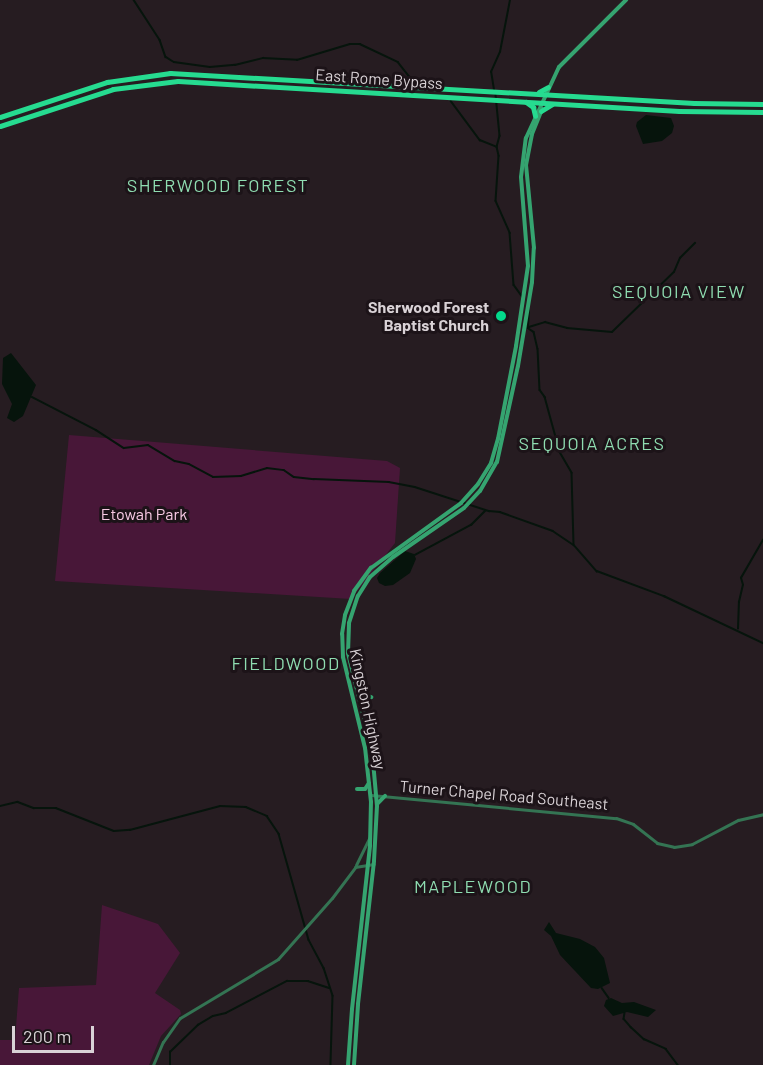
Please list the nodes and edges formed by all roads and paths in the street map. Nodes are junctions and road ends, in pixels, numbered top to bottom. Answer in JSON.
{"nodes":[{"id":1,"x":626,"y":0,"type":"edge"},
{"id":2,"x":549,"y":85,"type":"junction"},
{"id":3,"x":534,"y":93,"type":"junction"},
{"id":4,"x":545,"y":94,"type":"junction"},
{"id":5,"x":558,"y":95,"type":"junction"},
{"id":6,"x":524,"y":101,"type":"junction"},
{"id":7,"x":542,"y":102,"type":"junction"},
{"id":8,"x":555,"y":103,"type":"junction"},
{"id":9,"x":763,"y":104,"type":"edge"},
{"id":10,"x":541,"y":111,"type":"junction"},
{"id":11,"x":763,"y":112,"type":"edge"},
{"id":12,"x":535,"y":116,"type":"junction"},
{"id":13,"x":0,"y":117,"type":"edge"},
{"id":14,"x":0,"y":126,"type":"edge"},
{"id":15,"x":463,"y":505,"type":"junction"},
{"id":16,"x":357,"y":693,"type":"junction"},
{"id":17,"x":371,"y":697,"type":"dead end"},
{"id":18,"x":367,"y":701,"type":"dead end"},
{"id":19,"x":363,"y":713,"type":"junction"},
{"id":20,"x":370,"y":779,"type":"junction"},
{"id":21,"x":357,"y":789,"type":"dead end"},
{"id":22,"x":374,"y":795,"type":"junction"},
{"id":23,"x":385,"y":796,"type":"junction"},
{"id":24,"x":377,"y":806,"type":"junction"},
{"id":25,"x":763,"y":814,"type":"edge"},
{"id":26,"x":371,"y":834,"type":"junction"},
{"id":27,"x":374,"y":864,"type":"junction"},
{"id":28,"x":368,"y":865,"type":"junction"},
{"id":29,"x":355,"y":867,"type":"junction"},
{"id":30,"x":153,"y":1065,"type":"edge"},
{"id":31,"x":348,"y":1065,"type":"edge"},
{"id":32,"x":354,"y":1065,"type":"edge"}],
"edges":[{"from":1,"to":2,"type":"main road"},
{"from":2,"to":3,"type":"highway"},
{"from":2,"to":4,"type":"main road"},
{"from":2,"to":5,"type":"highway"},
{"from":3,"to":4,"type":"highway","name":"East Rome Bypass"},
{"from":3,"to":13,"type":"highway","name":"East Rome Bypass"},
{"from":4,"to":5,"type":"highway","name":"East Rome Bypass"},
{"from":4,"to":7,"type":"main road"},
{"from":5,"to":9,"type":"highway","name":"East Rome Bypass"},
{"from":6,"to":7,"type":"highway","name":"East Rome Bypass"},
{"from":6,"to":12,"type":"highway"},
{"from":6,"to":14,"type":"highway","name":"East Rome Bypass"},
{"from":7,"to":8,"type":"highway","name":"East Rome Bypass"},
{"from":7,"to":10,"type":"main road"},
{"from":7,"to":12,"type":"main road"},
{"from":8,"to":10,"type":"highway"},
{"from":8,"to":11,"type":"highway","name":"East Rome Bypass"},
{"from":10,"to":15,"type":"main road"},
{"from":12,"to":15,"type":"main road"},
{"from":15,"to":16,"type":"main road","name":"Kingston Highway"},
{"from":15,"to":20,"type":"main road","name":"Kingston Highway"},
{"from":16,"to":17,"type":"main road"},
{"from":16,"to":19,"type":"main road","name":"Kingston Highway"},
{"from":18,"to":19,"type":"main road"},
{"from":19,"to":22,"type":"main road","name":"Kingston Highway"},
{"from":20,"to":21,"type":"main road"},
{"from":20,"to":22,"type":"main road","name":"Kingston Highway"},
{"from":22,"to":23,"type":"street","name":"Turner Chapel Road Southeast"},
{"from":22,"to":24,"type":"main road"},
{"from":22,"to":26,"type":"main road","name":"Kingston Highway"},
{"from":23,"to":24,"type":"main road"},
{"from":23,"to":25,"type":"street","name":"Turner Chapel Road Southeast"},
{"from":24,"to":27,"type":"main road"},
{"from":26,"to":28,"type":"main road","name":"Kingston Highway"},
{"from":26,"to":29,"type":"street"},
{"from":27,"to":28,"type":"street"},
{"from":27,"to":32,"type":"main road"},
{"from":28,"to":29,"type":"street"},
{"from":28,"to":31,"type":"main road","name":"Kingston Highway"},
{"from":29,"to":30,"type":"street"}]}
